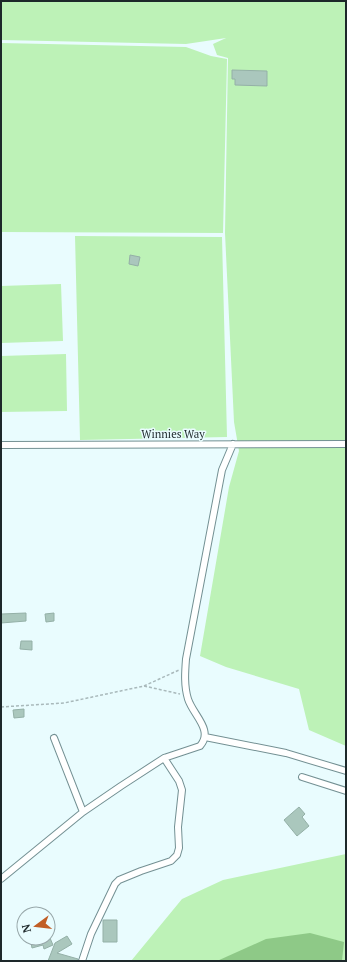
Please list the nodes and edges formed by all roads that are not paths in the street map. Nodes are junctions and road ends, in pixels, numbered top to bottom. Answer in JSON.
{"nodes":[{"id":1,"x":233,"y":444,"type":"junction"},
{"id":2,"x":346,"y":444,"type":"edge"},
{"id":3,"x":1,"y":445,"type":"edge"},
{"id":4,"x":205,"y":737,"type":"junction"},
{"id":5,"x":54,"y":738,"type":"dead end"},
{"id":6,"x":164,"y":758,"type":"junction"},
{"id":7,"x":346,"y":771,"type":"edge"},
{"id":8,"x":302,"y":777,"type":"dead end"},
{"id":9,"x":346,"y":791,"type":"edge"},
{"id":10,"x":83,"y":812,"type":"junction"},
{"id":11,"x":1,"y":879,"type":"edge"},
{"id":12,"x":82,"y":961,"type":"edge"}],
"edges":[{"from":1,"to":2,"type":"street","name":"Winnies Way"},
{"from":1,"to":3,"type":"street","name":"Winnies Way"},
{"from":1,"to":4,"type":"street"},
{"from":4,"to":6,"type":"street"},
{"from":4,"to":7,"type":"street"},
{"from":5,"to":10,"type":"street"},
{"from":6,"to":10,"type":"street"},
{"from":6,"to":12,"type":"street"},
{"from":8,"to":9,"type":"street"},
{"from":10,"to":11,"type":"street"}]}
